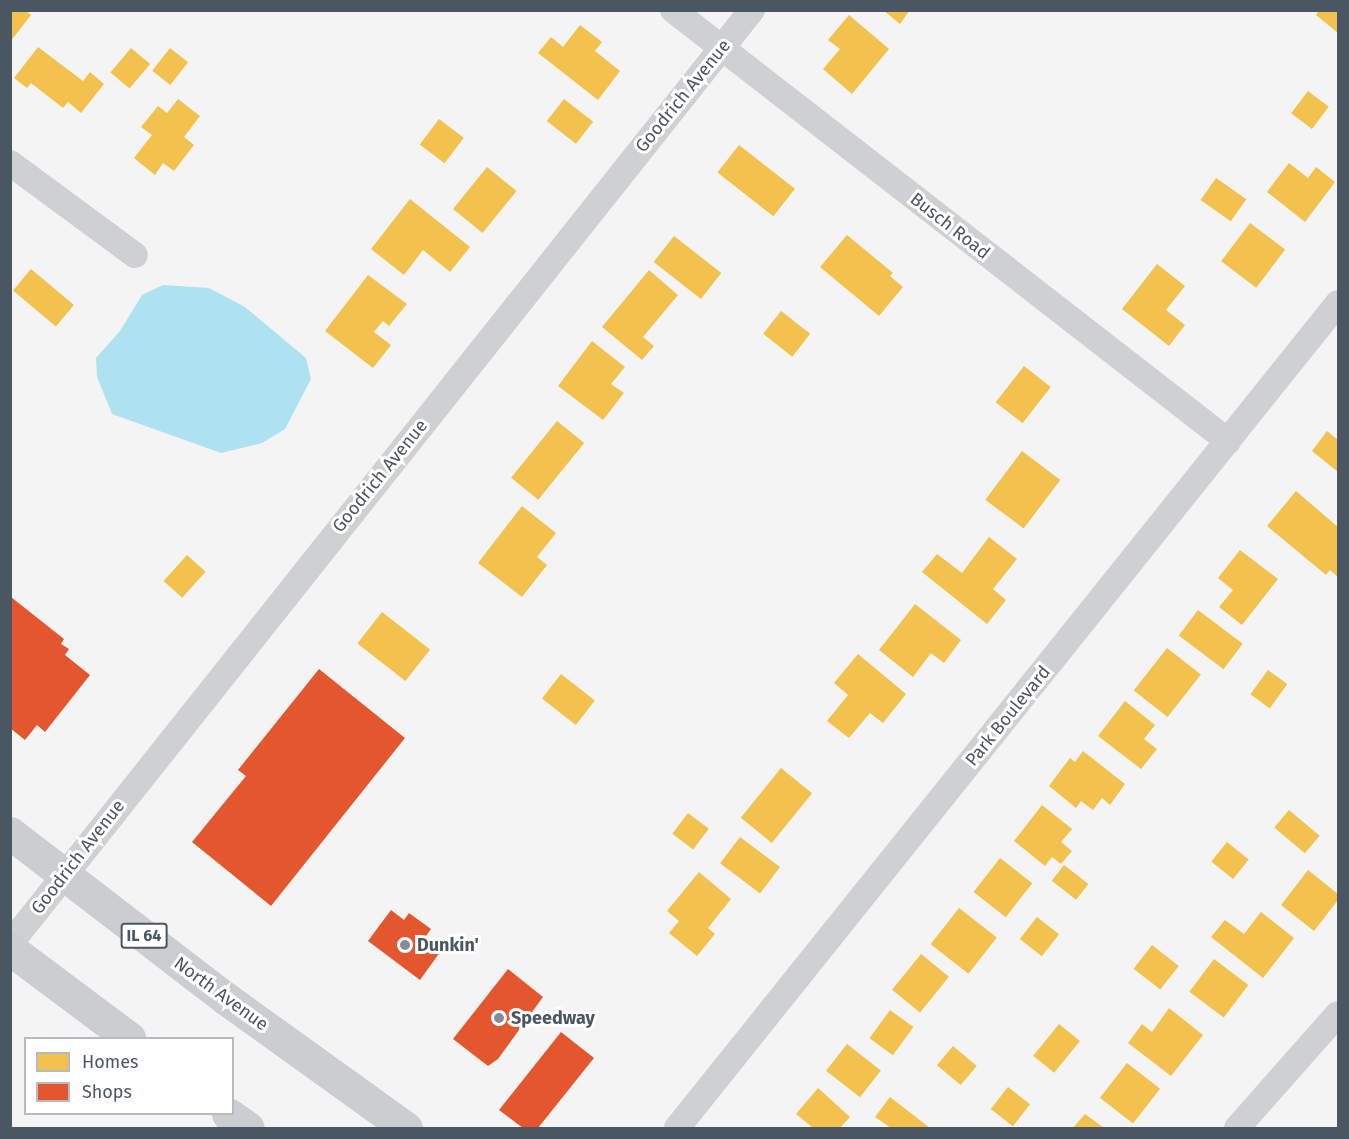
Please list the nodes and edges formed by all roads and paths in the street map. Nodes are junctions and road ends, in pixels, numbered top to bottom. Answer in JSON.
{"nodes":[{"id":1,"x":673,"y":10,"type":"edge"},
{"id":2,"x":752,"y":10,"type":"edge"},
{"id":3,"x":722,"y":48,"type":"junction"},
{"id":4,"x":10,"y":163,"type":"edge"},
{"id":5,"x":135,"y":255,"type":"dead end"},
{"id":6,"x":1338,"y":303,"type":"edge"},
{"id":7,"x":1228,"y":441,"type":"junction"},
{"id":8,"x":10,"y":833,"type":"edge"},
{"id":9,"x":64,"y":874,"type":"junction"},
{"id":10,"x":10,"y":944,"type":"edge"},
{"id":11,"x":10,"y":949,"type":"edge"},
{"id":12,"x":1338,"y":1014,"type":"edge"},
{"id":13,"x":128,"y":1037,"type":"edge"},
{"id":14,"x":231,"y":1115,"type":"edge"},
{"id":15,"x":248,"y":1128,"type":"edge"},
{"id":16,"x":406,"y":1128,"type":"edge"},
{"id":17,"x":677,"y":1128,"type":"edge"},
{"id":18,"x":1237,"y":1128,"type":"edge"}],
"edges":[{"from":1,"to":3,"type":"street","name":"Busch Road"},
{"from":2,"to":3,"type":"street","name":"Goodrich Avenue"},
{"from":3,"to":7,"type":"street","name":"Busch Road"},
{"from":3,"to":9,"type":"street","name":"Goodrich Avenue"},
{"from":4,"to":5,"type":"street"},
{"from":6,"to":7,"type":"street","name":"Park Boulevard"},
{"from":7,"to":17,"type":"street","name":"Park Boulevard"},
{"from":8,"to":9,"type":"main road","name":"North Avenue","number":"IL 64"},
{"from":9,"to":10,"type":"street","name":"Goodrich Avenue"},
{"from":9,"to":16,"type":"main road","name":"North Avenue","number":"IL 64"},
{"from":11,"to":13,"type":"main road"},
{"from":12,"to":18,"type":"street"},
{"from":14,"to":15,"type":"main road"}]}
